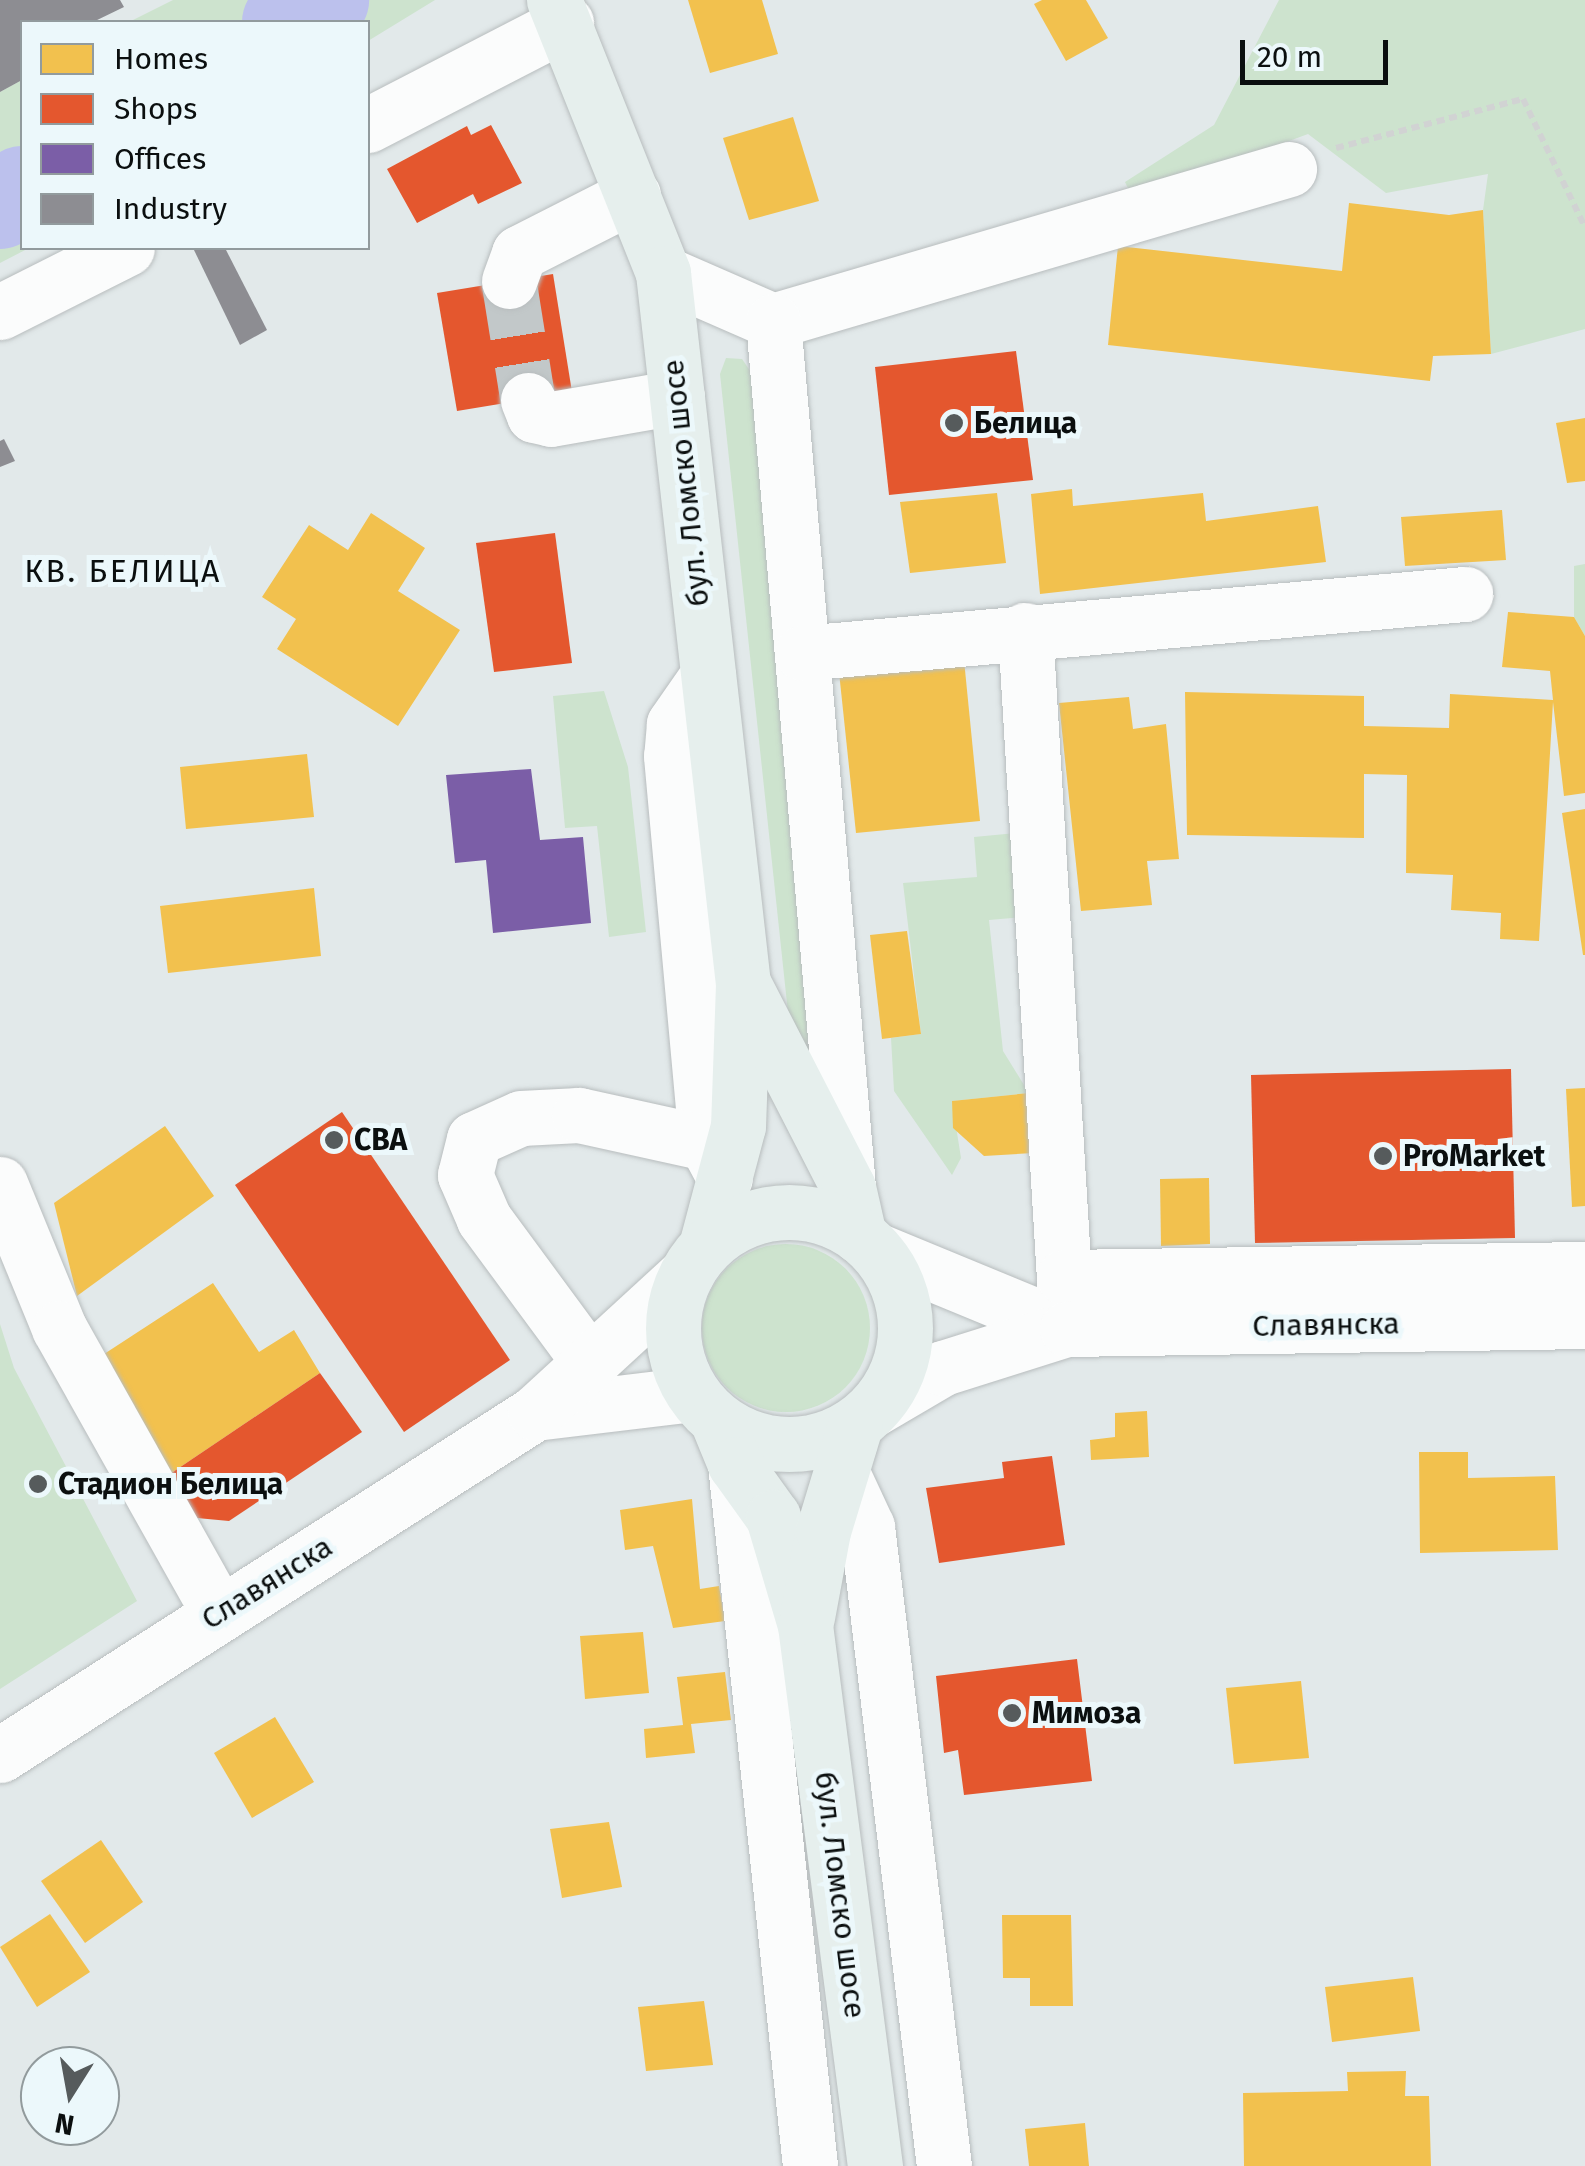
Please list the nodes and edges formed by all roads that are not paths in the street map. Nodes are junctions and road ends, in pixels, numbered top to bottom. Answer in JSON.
{"nodes":[{"id":1,"x":560,"y":12,"type":"edge"},
{"id":2,"x":370,"y":123,"type":"edge"},
{"id":3,"x":1290,"y":169,"type":"road end"},
{"id":4,"x":632,"y":195,"type":"junction"},
{"id":5,"x":123,"y":250,"type":"edge"},
{"id":6,"x":662,"y":273,"type":"junction"},
{"id":7,"x":508,"y":281,"type":"dead end"},
{"id":8,"x":0,"y":312,"type":"edge"},
{"id":9,"x":773,"y":321,"type":"junction"},
{"id":10,"x":677,"y":397,"type":"junction"},
{"id":11,"x":528,"y":400,"type":"dead end"},
{"id":12,"x":1464,"y":594,"type":"dead end"},
{"id":13,"x":1025,"y":630,"type":"junction"},
{"id":14,"x":802,"y":653,"type":"junction"},
{"id":15,"x":708,"y":675,"type":"junction"},
{"id":16,"x":743,"y":984,"type":"junction"},
{"id":17,"x":716,"y":1161,"type":"junction"},
{"id":18,"x":0,"y":1184,"type":"edge"},
{"id":19,"x":862,"y":1225,"type":"junction"},
{"id":20,"x":696,"y":1260,"type":"junction"},
{"id":21,"x":1585,"y":1269,"type":"edge"},
{"id":22,"x":1066,"y":1304,"type":"junction"},
{"id":23,"x":1585,"y":1321,"type":"edge"},
{"id":24,"x":590,"y":1363,"type":"junction"},
{"id":25,"x":536,"y":1413,"type":"junction"},
{"id":26,"x":715,"y":1426,"type":"junction"},
{"id":27,"x":856,"y":1436,"type":"junction"},
{"id":28,"x":218,"y":1613,"type":"junction"},
{"id":29,"x":805,"y":1624,"type":"junction"},
{"id":30,"x":0,"y":1755,"type":"edge"},
{"id":31,"x":810,"y":2166,"type":"edge"},
{"id":32,"x":875,"y":2166,"type":"edge"},
{"id":33,"x":944,"y":2166,"type":"edge"}],
"edges":[{"from":1,"to":2,"type":"street"},
{"from":1,"to":4,"type":"main road","name":"бул. Ломско шосе"},
{"from":3,"to":9,"type":"street"},
{"from":4,"to":6,"type":"main road","name":"бул. Ломско шосе"},
{"from":4,"to":7,"type":"street"},
{"from":5,"to":8,"type":"street"},
{"from":6,"to":9,"type":"street"},
{"from":6,"to":10,"type":"main road","name":"бул. Ломско шосе"},
{"from":9,"to":14,"type":"street"},
{"from":10,"to":11,"type":"street"},
{"from":10,"to":15,"type":"main road","name":"бул. Ломско шосе"},
{"from":12,"to":13,"type":"street"},
{"from":13,"to":14,"type":"street"},
{"from":13,"to":22,"type":"street"},
{"from":14,"to":19,"type":"street"},
{"from":15,"to":16,"type":"main road","name":"бул. Ломско шосе"},
{"from":15,"to":17,"type":"street"},
{"from":16,"to":17,"type":"main road","name":"бул. Ломско шосе"},
{"from":16,"to":19,"type":"main road","name":"бул. Ломско шосе"},
{"from":17,"to":20,"type":"main road","name":"бул. Ломско шосе"},
{"from":17,"to":24,"type":"street"},
{"from":18,"to":28,"type":"street"},
{"from":19,"to":20,"type":"main road"},
{"from":19,"to":22,"type":"street","name":"Славянска"},
{"from":19,"to":27,"type":"main road"},
{"from":20,"to":24,"type":"street","name":"Славянска"},
{"from":20,"to":26,"type":"main road"},
{"from":21,"to":22,"type":"street"},
{"from":22,"to":23,"type":"street","name":"Славянска"},
{"from":22,"to":27,"type":"street","name":"Славянска"},
{"from":24,"to":25,"type":"street","name":"Славянска"},
{"from":25,"to":26,"type":"street","name":"Славянска"},
{"from":25,"to":28,"type":"street","name":"Славянска"},
{"from":26,"to":27,"type":"main road"},
{"from":26,"to":29,"type":"main road","name":"бул. Ломско шосе"},
{"from":26,"to":31,"type":"street"},
{"from":27,"to":29,"type":"main road","name":"бул. Ломско шосе"},
{"from":27,"to":33,"type":"street"},
{"from":28,"to":30,"type":"street","name":"Славянска"},
{"from":29,"to":32,"type":"main road","name":"бул. Ломско шосе"}]}
